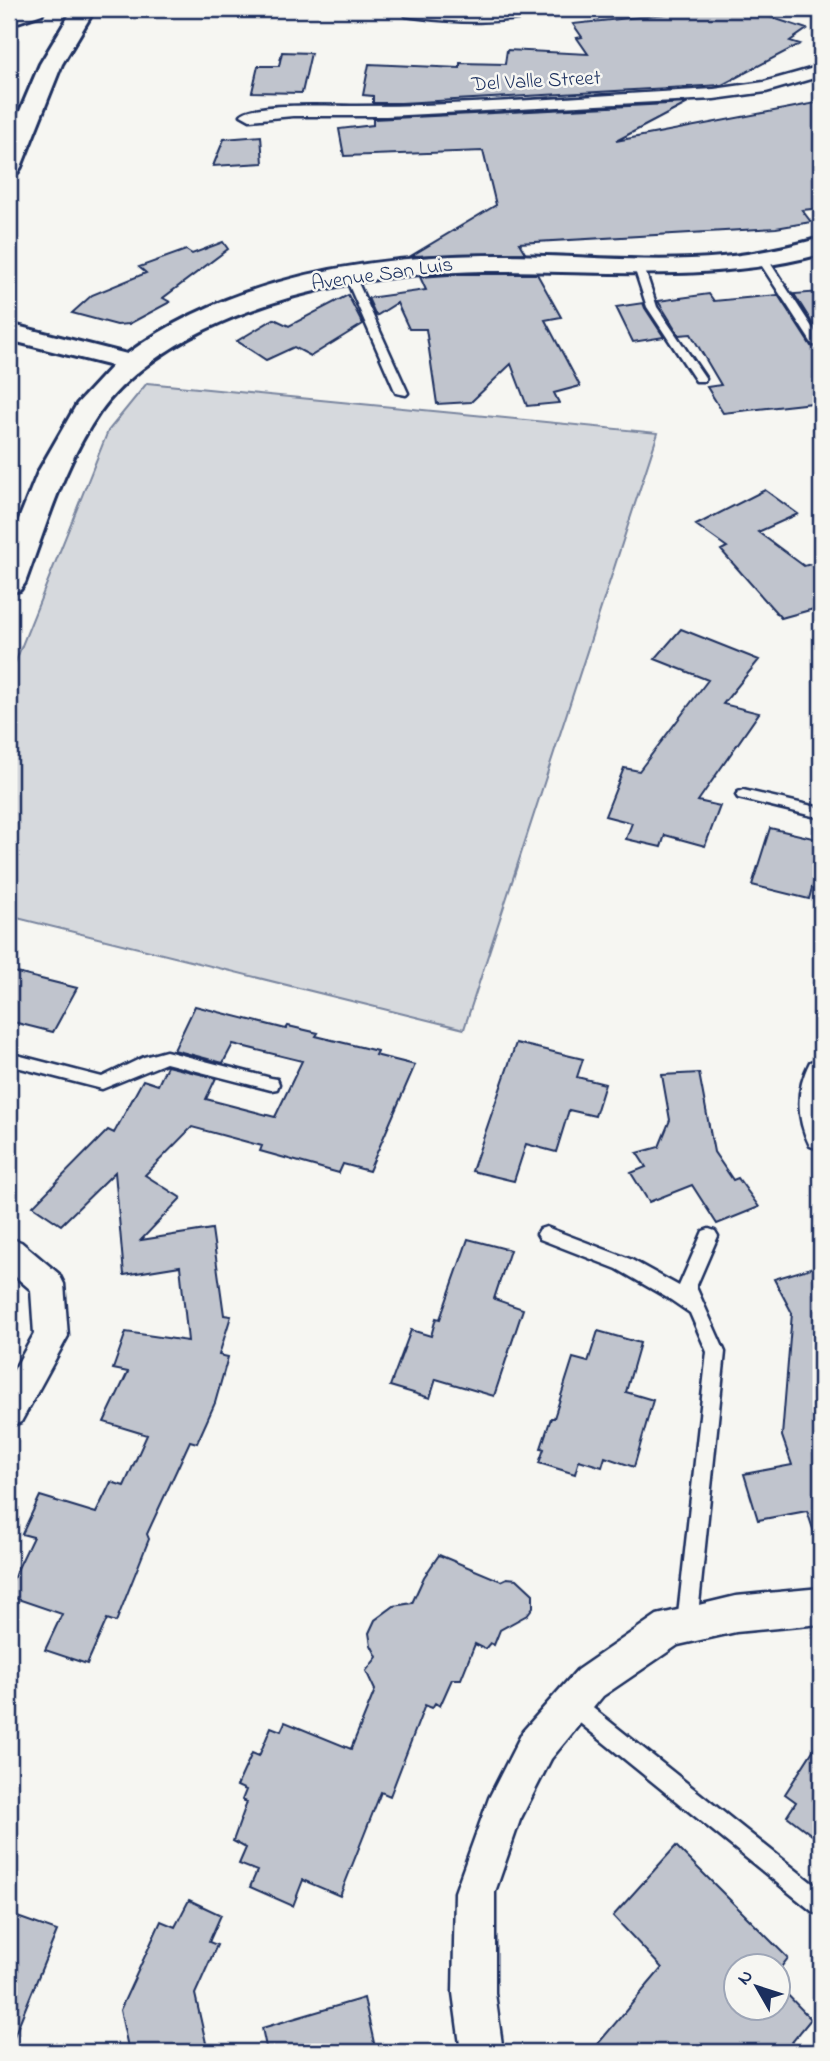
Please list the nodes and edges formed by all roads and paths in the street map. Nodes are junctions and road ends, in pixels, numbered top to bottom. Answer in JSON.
{"nodes":[{"id":1,"x":34,"y":9,"type":"edge"},
{"id":2,"x":84,"y":9,"type":"edge"},
{"id":3,"x":541,"y":9,"type":"edge"},
{"id":4,"x":413,"y":11,"type":"edge"},
{"id":5,"x":9,"y":19,"type":"edge"},
{"id":6,"x":821,"y":71,"type":"edge"},
{"id":7,"x":250,"y":115,"type":"dead end"},
{"id":8,"x":9,"y":167,"type":"edge"},
{"id":9,"x":821,"y":246,"type":"edge"},
{"id":10,"x":763,"y":260,"type":"junction"},
{"id":11,"x":639,"y":267,"type":"junction"},
{"id":12,"x":349,"y":274,"type":"junction"},
{"id":13,"x":9,"y":332,"type":"edge"},
{"id":14,"x":817,"y":342,"type":"dead end"},
{"id":15,"x":131,"y":363,"type":"junction"},
{"id":16,"x":700,"y":379,"type":"dead end"},
{"id":17,"x":402,"y":393,"type":"dead end"},
{"id":18,"x":9,"y":583,"type":"edge"},
{"id":19,"x":743,"y":795,"type":"dead end"},
{"id":20,"x":821,"y":813,"type":"edge"},
{"id":21,"x":9,"y":1059,"type":"edge"},
{"id":22,"x":821,"y":1070,"type":"edge"},
{"id":23,"x":271,"y":1084,"type":"dead end"},
{"id":24,"x":821,"y":1137,"type":"edge"},
{"id":25,"x":546,"y":1234,"type":"dead end"},
{"id":26,"x":709,"y":1236,"type":"dead end"},
{"id":27,"x":9,"y":1252,"type":"edge"},
{"id":28,"x":696,"y":1308,"type":"junction"},
{"id":29,"x":9,"y":1411,"type":"edge"},
{"id":30,"x":821,"y":1606,"type":"edge"},
{"id":31,"x":687,"y":1624,"type":"junction"},
{"id":32,"x":572,"y":1704,"type":"junction"},
{"id":33,"x":821,"y":1903,"type":"edge"},
{"id":34,"x":482,"y":2052,"type":"edge"}],
"edges":[{"from":1,"to":5,"type":"main road"},
{"from":2,"to":8,"type":"main road"},
{"from":3,"to":4,"type":"street"},
{"from":6,"to":7,"type":"street","name":"Del Valle Street"},
{"from":9,"to":10,"type":"main road","name":"Avenue San Luis"},
{"from":10,"to":11,"type":"main road","name":"Avenue San Luis"},
{"from":10,"to":14,"type":"lane"},
{"from":11,"to":12,"type":"main road","name":"Avenue San Luis"},
{"from":11,"to":16,"type":"lane"},
{"from":12,"to":15,"type":"main road","name":"Avenue San Luis"},
{"from":12,"to":17,"type":"lane"},
{"from":13,"to":15,"type":"main road"},
{"from":15,"to":18,"type":"main road","name":"Avenue San Luis"},
{"from":19,"to":20,"type":"lane"},
{"from":21,"to":23,"type":"lane"},
{"from":22,"to":24,"type":"street"},
{"from":25,"to":28,"type":"lane"},
{"from":26,"to":28,"type":"lane"},
{"from":27,"to":29,"type":"street"},
{"from":28,"to":31,"type":"lane"},
{"from":30,"to":31,"type":"street"},
{"from":31,"to":32,"type":"street"},
{"from":32,"to":33,"type":"lane"},
{"from":32,"to":34,"type":"street"}]}
